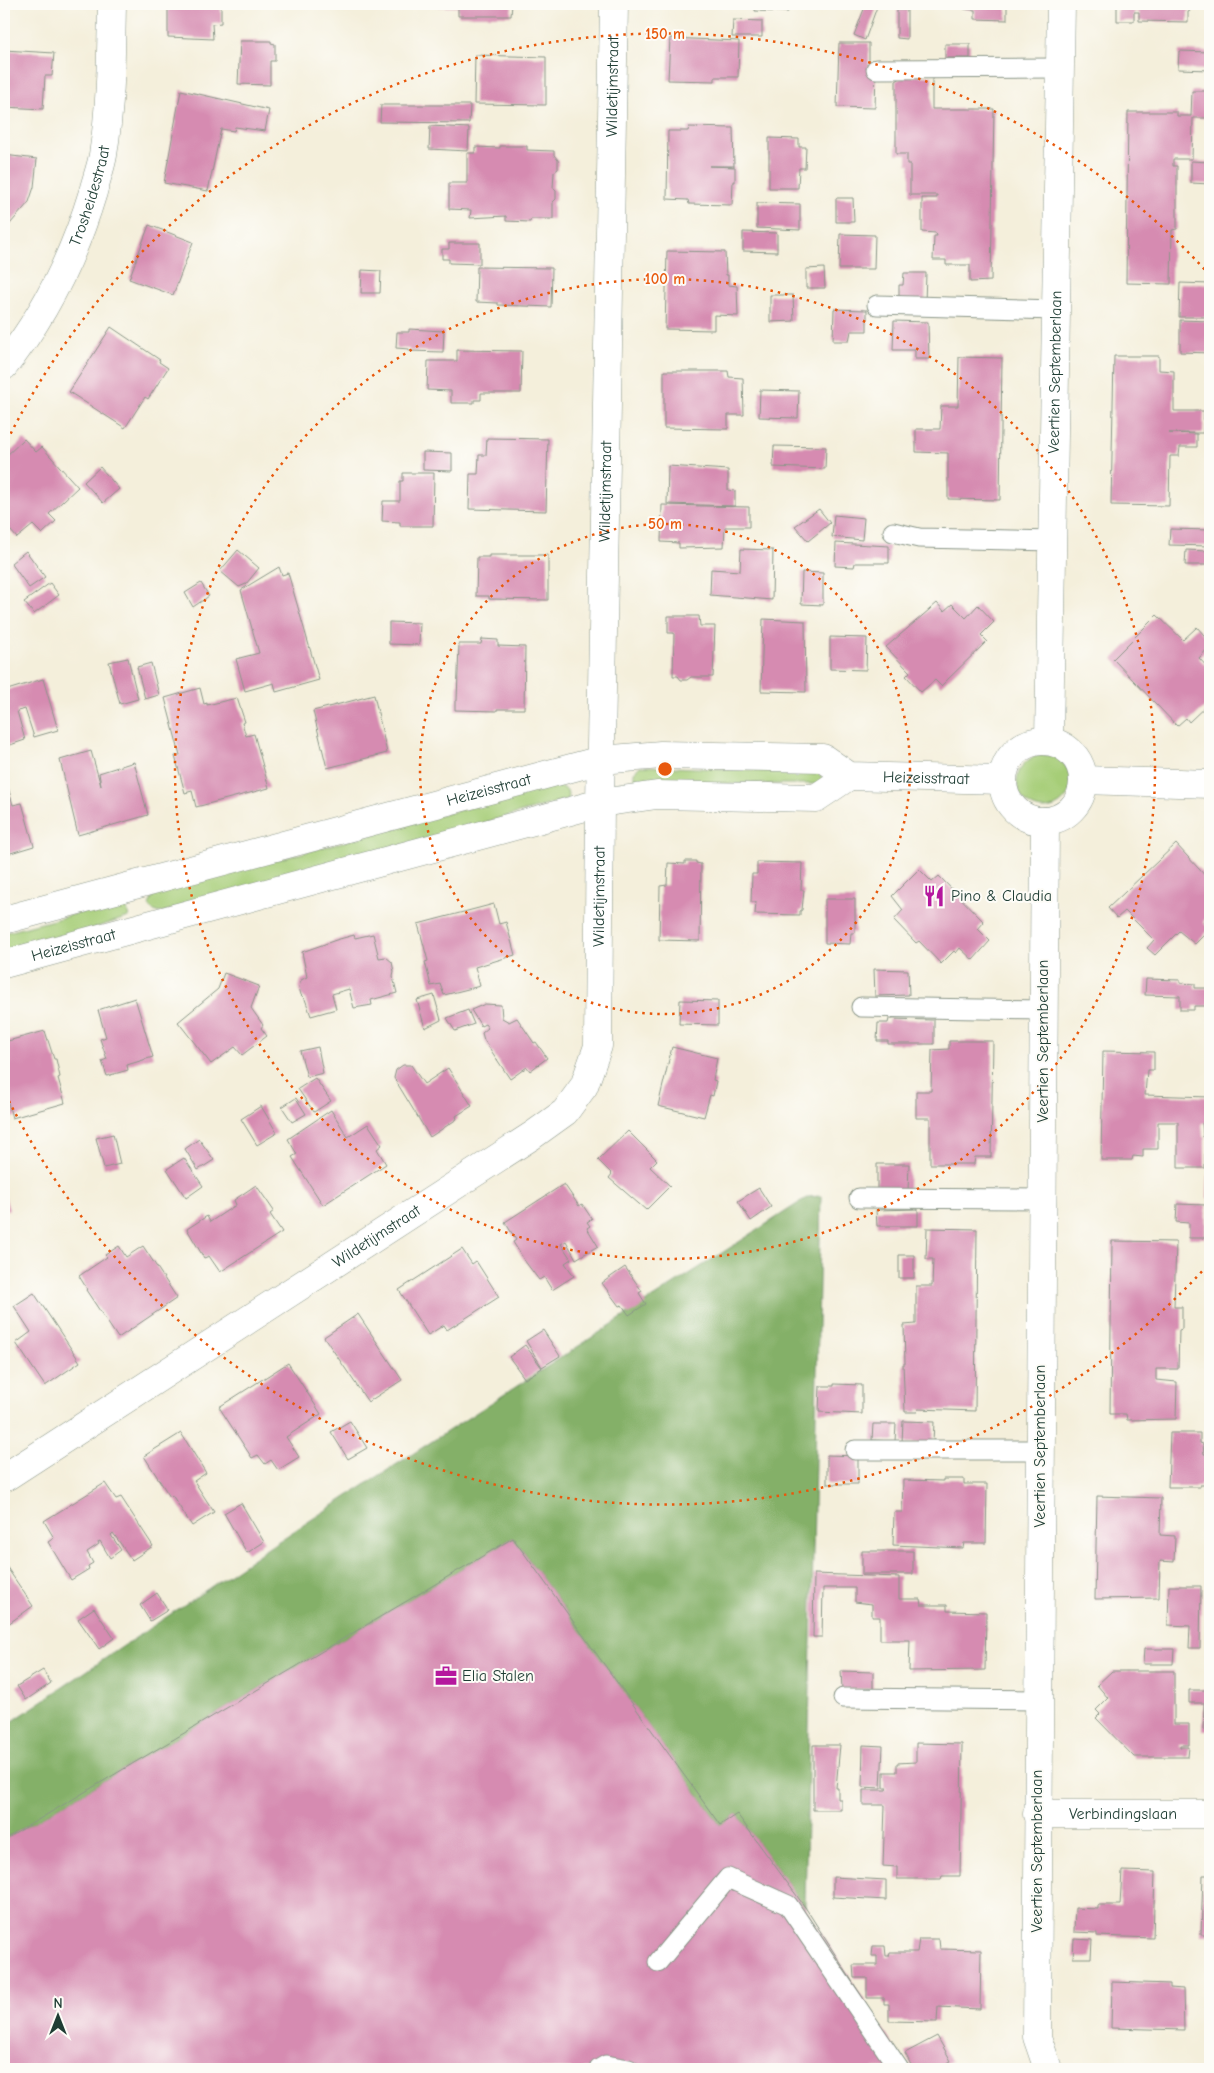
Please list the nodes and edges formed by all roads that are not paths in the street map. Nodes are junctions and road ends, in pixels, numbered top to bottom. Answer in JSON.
{"nodes":[{"id":1,"x":112,"y":4,"type":"edge"},
{"id":2,"x":614,"y":4,"type":"edge"},
{"id":3,"x":1061,"y":4,"type":"edge"},
{"id":4,"x":1060,"y":68,"type":"junction"},
{"id":5,"x":876,"y":69,"type":"dead end"},
{"id":6,"x":877,"y":306,"type":"dead end"},
{"id":7,"x":1056,"y":310,"type":"junction"},
{"id":8,"x":4,"y":366,"type":"edge"},
{"id":9,"x":893,"y":532,"type":"dead end"},
{"id":10,"x":1052,"y":540,"type":"junction"},
{"id":11,"x":1049,"y":741,"type":"junction"},
{"id":12,"x":602,"y":760,"type":"junction"},
{"id":13,"x":849,"y":776,"type":"junction"},
{"id":14,"x":1002,"y":780,"type":"junction"},
{"id":15,"x":1083,"y":780,"type":"junction"},
{"id":16,"x":1210,"y":784,"type":"edge"},
{"id":17,"x":600,"y":803,"type":"junction"},
{"id":18,"x":1045,"y":821,"type":"junction"},
{"id":19,"x":133,"y":885,"type":"junction"},
{"id":20,"x":4,"y":920,"type":"edge"},
{"id":21,"x":145,"y":926,"type":"junction"},
{"id":22,"x":4,"y":964,"type":"edge"},
{"id":23,"x":861,"y":1007,"type":"dead end"},
{"id":24,"x":1044,"y":1010,"type":"junction"},
{"id":25,"x":859,"y":1198,"type":"dead end"},
{"id":26,"x":1042,"y":1199,"type":"junction"},
{"id":27,"x":855,"y":1450,"type":"dead end"},
{"id":28,"x":1040,"y":1450,"type":"junction"},
{"id":29,"x":4,"y":1478,"type":"edge"},
{"id":30,"x":843,"y":1698,"type":"dead end"},
{"id":31,"x":1038,"y":1700,"type":"junction"},
{"id":32,"x":1037,"y":1814,"type":"junction"},
{"id":33,"x":1210,"y":1814,"type":"edge"},
{"id":34,"x":658,"y":1962,"type":"dead end"},
{"id":35,"x":599,"y":2069,"type":"edge"},
{"id":36,"x":629,"y":2069,"type":"edge"},
{"id":37,"x":899,"y":2069,"type":"edge"},
{"id":38,"x":1048,"y":2069,"type":"edge"}],
"edges":[{"from":1,"to":8,"type":"street","name":"Trosheidestraat"},
{"from":2,"to":12,"type":"street","name":"Wildetijmstraat"},
{"from":3,"to":4,"type":"street","name":"Veertien Septemberlaan"},
{"from":4,"to":5,"type":"lane"},
{"from":4,"to":7,"type":"street","name":"Veertien Septemberlaan"},
{"from":6,"to":7,"type":"lane"},
{"from":7,"to":10,"type":"street","name":"Veertien Septemberlaan"},
{"from":9,"to":10,"type":"lane"},
{"from":10,"to":11,"type":"street","name":"Veertien Septemberlaan"},
{"from":11,"to":14,"type":"street"},
{"from":11,"to":15,"type":"street"},
{"from":12,"to":13,"type":"street","name":"Heizeisstraat"},
{"from":12,"to":17,"type":"street","name":"Wildetijmstraat"},
{"from":12,"to":19,"type":"street","name":"Heizeisstraat"},
{"from":13,"to":14,"type":"street","name":"Heizeisstraat"},
{"from":13,"to":17,"type":"street","name":"Heizeisstraat"},
{"from":14,"to":18,"type":"street"},
{"from":15,"to":16,"type":"street"},
{"from":15,"to":18,"type":"street"},
{"from":17,"to":21,"type":"street","name":"Heizeisstraat"},
{"from":17,"to":29,"type":"street","name":"Wildetijmstraat"},
{"from":18,"to":24,"type":"street","name":"Veertien Septemberlaan"},
{"from":19,"to":20,"type":"street","name":"Heizeisstraat"},
{"from":19,"to":21,"type":"street"},
{"from":21,"to":22,"type":"street","name":"Heizeisstraat"},
{"from":23,"to":24,"type":"lane"},
{"from":24,"to":26,"type":"street","name":"Veertien Septemberlaan"},
{"from":25,"to":26,"type":"lane"},
{"from":26,"to":28,"type":"street","name":"Veertien Septemberlaan"},
{"from":27,"to":28,"type":"lane"},
{"from":28,"to":31,"type":"street","name":"Veertien Septemberlaan"},
{"from":30,"to":31,"type":"lane"},
{"from":31,"to":32,"type":"street","name":"Veertien Septemberlaan"},
{"from":32,"to":33,"type":"street","name":"Verbindingslaan"},
{"from":32,"to":38,"type":"street","name":"Veertien Septemberlaan"},
{"from":34,"to":37,"type":"lane"},
{"from":35,"to":36,"type":"lane"}]}
